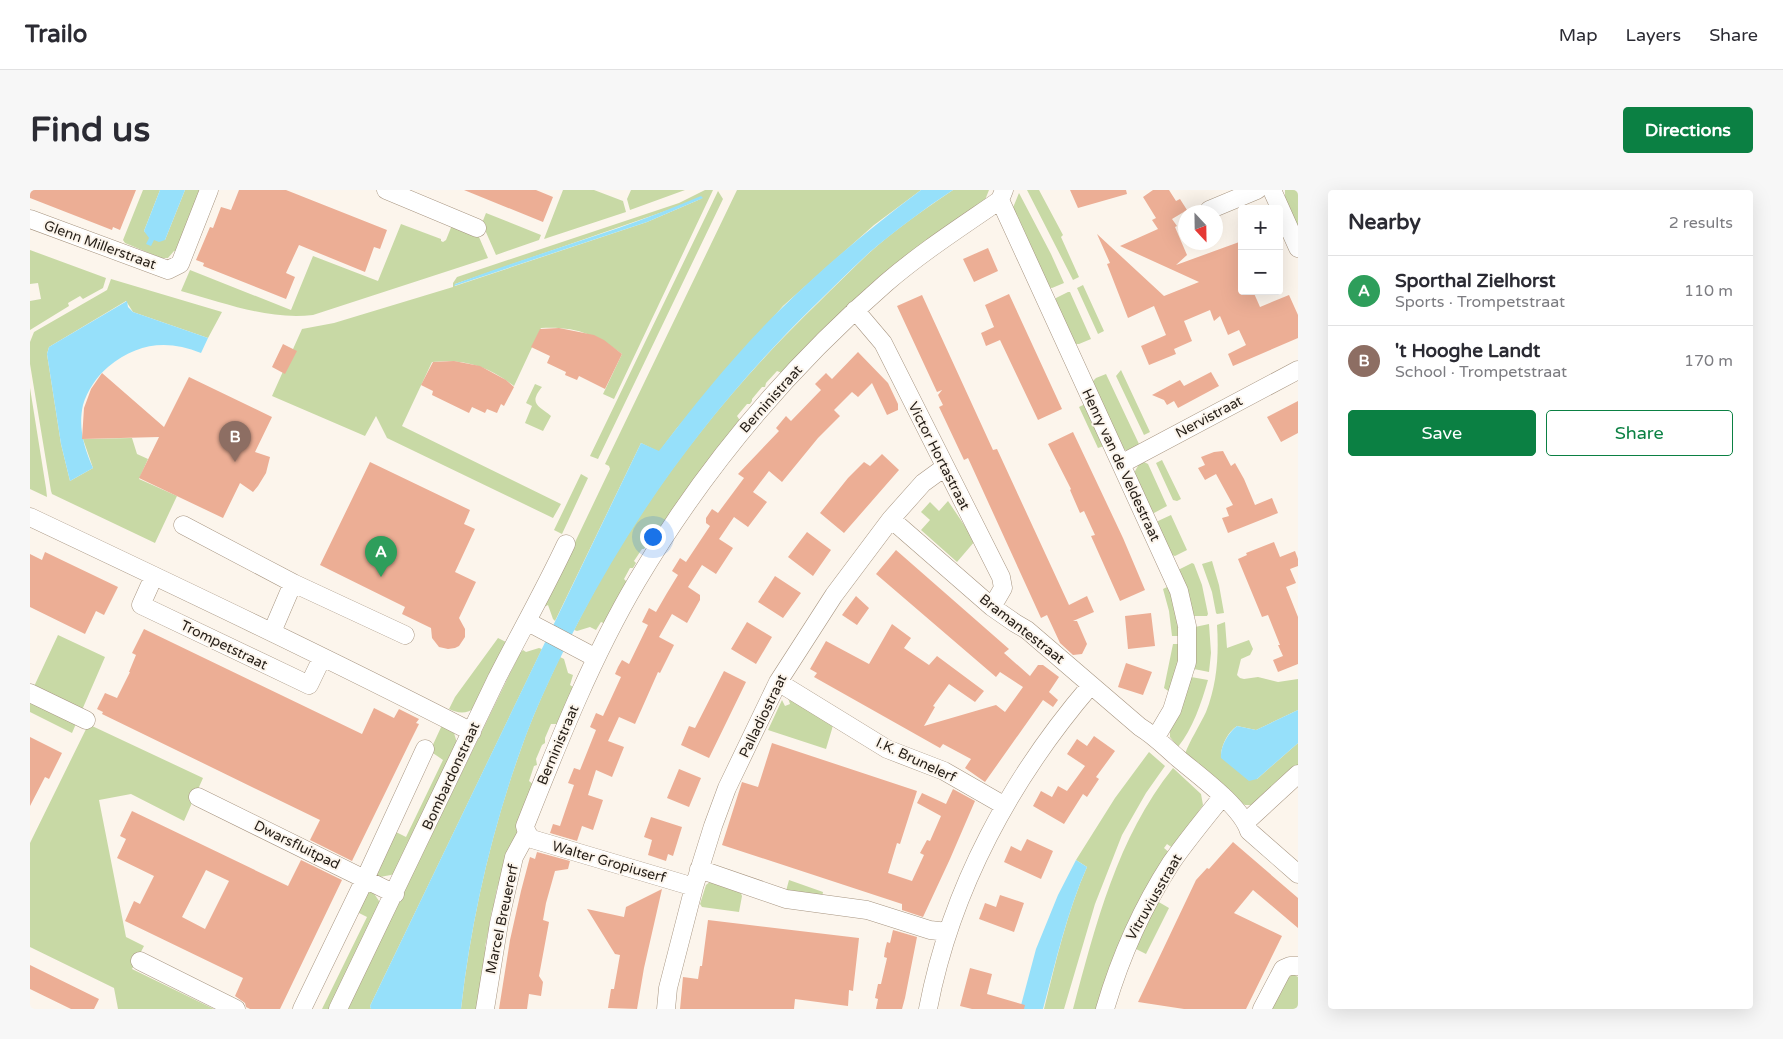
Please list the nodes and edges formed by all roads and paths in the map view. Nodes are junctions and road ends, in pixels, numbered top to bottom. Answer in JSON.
{"nodes":[{"id":1,"x":209,"y":190,"type":"edge"},
{"id":2,"x":386,"y":190,"type":"edge"},
{"id":3,"x":1257,"y":190,"type":"edge"},
{"id":4,"x":1272,"y":190,"type":"edge"},
{"id":5,"x":1002,"y":195,"type":"edge"},
{"id":6,"x":1221,"y":205,"type":"edge"},
{"id":7,"x":30,"y":219,"type":"edge"},
{"id":8,"x":477,"y":228,"type":"dead end"},
{"id":9,"x":1298,"y":248,"type":"edge"},
{"id":10,"x":855,"y":310,"type":"junction"},
{"id":11,"x":1298,"y":370,"type":"edge"},
{"id":12,"x":1121,"y":464,"type":"junction"},
{"id":13,"x":945,"y":468,"type":"junction"},
{"id":14,"x":30,"y":517,"type":"edge"},
{"id":15,"x":891,"y":519,"type":"junction"},
{"id":16,"x":183,"y":525,"type":"dead end"},
{"id":17,"x":566,"y":544,"type":"dead end"},
{"id":18,"x":154,"y":576,"type":"junction"},
{"id":19,"x":293,"y":583,"type":"junction"},
{"id":20,"x":992,"y":607,"type":"junction"},
{"id":21,"x":528,"y":622,"type":"junction"},
{"id":22,"x":272,"y":632,"type":"junction"},
{"id":23,"x":405,"y":635,"type":"dead end"},
{"id":24,"x":322,"y":658,"type":"junction"},
{"id":25,"x":596,"y":658,"type":"junction"},
{"id":26,"x":778,"y":682,"type":"junction"},
{"id":27,"x":1092,"y":685,"type":"junction"},
{"id":28,"x":30,"y":693,"type":"edge"},
{"id":29,"x":86,"y":720,"type":"dead end"},
{"id":30,"x":472,"y":732,"type":"junction"},
{"id":31,"x":1156,"y":736,"type":"junction"},
{"id":32,"x":425,"y":749,"type":"dead end"},
{"id":33,"x":1298,"y":774,"type":"edge"},
{"id":34,"x":1223,"y":796,"type":"junction"},
{"id":35,"x":198,"y":797,"type":"dead end"},
{"id":36,"x":1004,"y":806,"type":"junction"},
{"id":37,"x":1246,"y":822,"type":"junction"},
{"id":38,"x":527,"y":833,"type":"junction"},
{"id":39,"x":699,"y":869,"type":"junction"},
{"id":40,"x":1298,"y":874,"type":"edge"},
{"id":41,"x":365,"y":879,"type":"junction"},
{"id":42,"x":694,"y":887,"type":"junction"},
{"id":43,"x":395,"y":894,"type":"junction"},
{"id":44,"x":947,"y":932,"type":"junction"},
{"id":45,"x":140,"y":961,"type":"dead end"},
{"id":46,"x":1298,"y":966,"type":"edge"},
{"id":47,"x":236,"y":1009,"type":"edge"},
{"id":48,"x":302,"y":1009,"type":"edge"},
{"id":49,"x":338,"y":1009,"type":"edge"},
{"id":50,"x":485,"y":1009,"type":"edge"},
{"id":51,"x":666,"y":1009,"type":"edge"},
{"id":52,"x":928,"y":1009,"type":"edge"},
{"id":53,"x":1105,"y":1009,"type":"edge"},
{"id":54,"x":1262,"y":1009,"type":"edge"}],
"edges":[{"from":1,"to":7,"type":"street","name":"Glenn Millerstraat"},
{"from":2,"to":8,"type":"street"},
{"from":3,"to":6,"type":"street"},
{"from":4,"to":9,"type":"street"},
{"from":5,"to":10,"type":"street","name":"Berninistraat"},
{"from":5,"to":12,"type":"street","name":"Henry van de Veldestraat"},
{"from":10,"to":13,"type":"street","name":"Victor Hortastraat"},
{"from":10,"to":25,"type":"street","name":"Berninistraat"},
{"from":11,"to":12,"type":"street","name":"Nervistraat"},
{"from":12,"to":31,"type":"street","name":"Henry van de Veldestraat"},
{"from":13,"to":15,"type":"street","name":"Palladiostraat"},
{"from":13,"to":20,"type":"street","name":"Victor Hortastraat"},
{"from":14,"to":18,"type":"street"},
{"from":15,"to":20,"type":"street","name":"Bramantestraat"},
{"from":15,"to":26,"type":"street","name":"Palladiostraat"},
{"from":16,"to":19,"type":"street"},
{"from":17,"to":21,"type":"street","name":"Bombardonstraat"},
{"from":18,"to":22,"type":"street"},
{"from":18,"to":24,"type":"street","name":"Trompetstraat"},
{"from":19,"to":22,"type":"street"},
{"from":19,"to":23,"type":"street"},
{"from":20,"to":27,"type":"street","name":"Bramantestraat"},
{"from":21,"to":25,"type":"street"},
{"from":21,"to":30,"type":"street","name":"Bombardonstraat"},
{"from":22,"to":24,"type":"street"},
{"from":24,"to":30,"type":"street"},
{"from":25,"to":38,"type":"street","name":"Berninistraat"},
{"from":26,"to":36,"type":"street","name":"I.K. Brunelerf"},
{"from":26,"to":39,"type":"street","name":"Palladiostraat"},
{"from":27,"to":31,"type":"street","name":"Bramantestraat"},
{"from":27,"to":36,"type":"street"},
{"from":28,"to":29,"type":"street"},
{"from":30,"to":43,"type":"street","name":"Bombardonstraat"},
{"from":31,"to":34,"type":"street","name":"Bramantestraat"},
{"from":32,"to":41,"type":"street"},
{"from":33,"to":37,"type":"street"},
{"from":34,"to":37,"type":"street","name":"Bramantestraat"},
{"from":34,"to":53,"type":"street","name":"Vitruviusstraat"},
{"from":35,"to":41,"type":"street","name":"Dwarsfluitpad"},
{"from":36,"to":44,"type":"street"},
{"from":37,"to":40,"type":"street","name":"Bramantestraat"},
{"from":38,"to":42,"type":"street","name":"Walter Gropiuserf"},
{"from":38,"to":50,"type":"street","name":"Marcel Breuererf"},
{"from":39,"to":42,"type":"street","name":"Palladiostraat"},
{"from":39,"to":44,"type":"street"},
{"from":41,"to":43,"type":"street","name":"Dwarsfluitpad"},
{"from":41,"to":48,"type":"street"},
{"from":42,"to":51,"type":"street","name":"Palladiostraat"},
{"from":43,"to":49,"type":"street","name":"Bombardonstraat"},
{"from":44,"to":52,"type":"street"},
{"from":45,"to":47,"type":"street"},
{"from":46,"to":54,"type":"street"}]}
